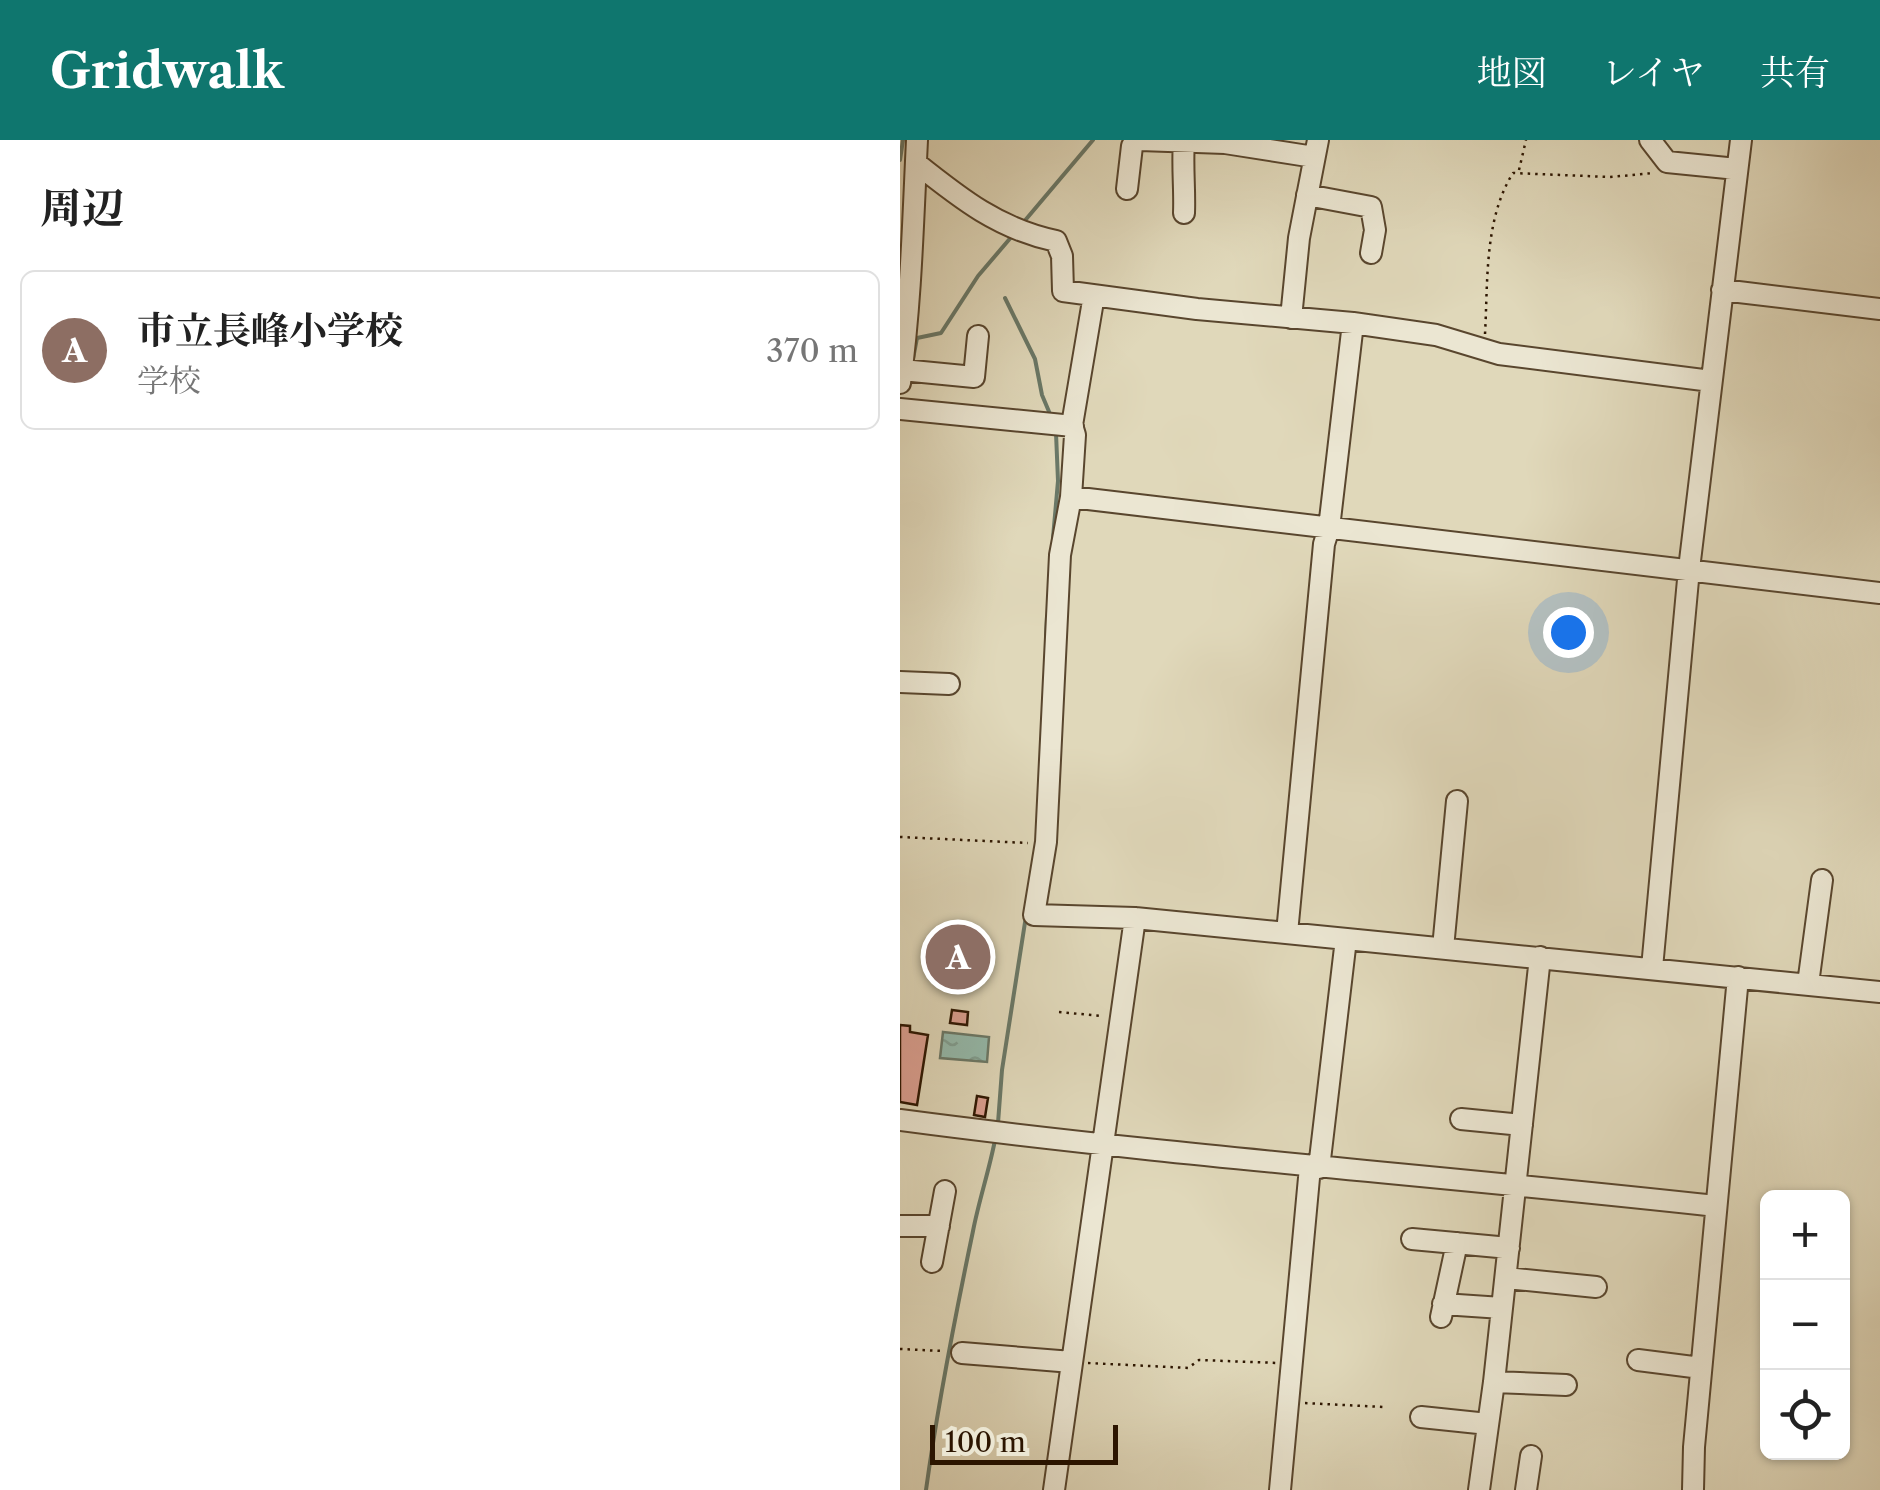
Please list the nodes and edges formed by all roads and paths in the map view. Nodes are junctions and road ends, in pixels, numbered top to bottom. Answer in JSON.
{"nodes":[{"id":1,"x":917,"y":140,"type":"edge"},
{"id":2,"x":1138,"y":140,"type":"edge"},
{"id":3,"x":1526,"y":140,"type":"edge"},
{"id":4,"x":1650,"y":140,"type":"edge"},
{"id":5,"x":1740,"y":140,"type":"edge"},
{"id":6,"x":1184,"y":141,"type":"edge"},
{"id":7,"x":1316,"y":148,"type":"edge"},
{"id":8,"x":1665,"y":160,"type":"junction"},
{"id":9,"x":916,"y":163,"type":"junction"},
{"id":10,"x":1737,"y":169,"type":"junction"},
{"id":11,"x":1518,"y":172,"type":"junction"},
{"id":12,"x":1127,"y":189,"type":"dead end"},
{"id":13,"x":1307,"y":195,"type":"junction"},
{"id":14,"x":1184,"y":213,"type":"dead end"},
{"id":15,"x":1370,"y":253,"type":"dead end"},
{"id":16,"x":1722,"y":290,"type":"junction"},
{"id":17,"x":905,"y":294,"type":"edge"},
{"id":18,"x":1094,"y":295,"type":"junction"},
{"id":19,"x":1880,"y":309,"type":"edge"},
{"id":20,"x":1291,"y":318,"type":"junction"},
{"id":21,"x":1352,"y":323,"type":"junction"},
{"id":22,"x":904,"y":334,"type":"edge"},
{"id":23,"x":978,"y":336,"type":"dead end"},
{"id":24,"x":1485,"y":350,"type":"junction"},
{"id":25,"x":901,"y":376,"type":"edge"},
{"id":26,"x":1711,"y":381,"type":"junction"},
{"id":27,"x":900,"y":409,"type":"edge"},
{"id":28,"x":1072,"y":426,"type":"junction"},
{"id":29,"x":1072,"y":497,"type":"junction"},
{"id":30,"x":1329,"y":528,"type":"junction"},
{"id":31,"x":1688,"y":569,"type":"junction"},
{"id":32,"x":1880,"y":592,"type":"edge"},
{"id":33,"x":900,"y":682,"type":"edge"},
{"id":34,"x":949,"y":684,"type":"dead end"},
{"id":35,"x":1457,"y":801,"type":"dead end"},
{"id":36,"x":900,"y":837,"type":"edge"},
{"id":37,"x":1034,"y":843,"type":"dead end"},
{"id":38,"x":1822,"y":880,"type":"dead end"},
{"id":39,"x":1134,"y":918,"type":"junction"},
{"id":40,"x":1286,"y":933,"type":"junction"},
{"id":41,"x":1346,"y":939,"type":"junction"},
{"id":42,"x":1443,"y":948,"type":"junction"},
{"id":43,"x":1540,"y":957,"type":"junction"},
{"id":44,"x":1652,"y":968,"type":"junction"},
{"id":45,"x":1738,"y":977,"type":"junction"},
{"id":46,"x":1808,"y":984,"type":"junction"},
{"id":47,"x":1880,"y":992,"type":"edge"},
{"id":48,"x":1059,"y":1012,"type":"dead end"},
{"id":49,"x":1121,"y":1018,"type":"junction"},
{"id":50,"x":1461,"y":1119,"type":"dead end"},
{"id":51,"x":900,"y":1120,"type":"edge"},
{"id":52,"x":1522,"y":1125,"type":"junction"},
{"id":53,"x":1103,"y":1145,"type":"junction"},
{"id":54,"x":1315,"y":1167,"type":"junction"},
{"id":55,"x":1516,"y":1184,"type":"junction"},
{"id":56,"x":945,"y":1192,"type":"dead end"},
{"id":57,"x":1716,"y":1206,"type":"junction"},
{"id":58,"x":900,"y":1226,"type":"edge"},
{"id":59,"x":939,"y":1226,"type":"junction"},
{"id":60,"x":1412,"y":1239,"type":"dead end"},
{"id":61,"x":1457,"y":1243,"type":"junction"},
{"id":62,"x":1509,"y":1248,"type":"junction"},
{"id":63,"x":932,"y":1262,"type":"dead end"},
{"id":64,"x":1506,"y":1278,"type":"junction"},
{"id":65,"x":1596,"y":1287,"type":"dead end"},
{"id":66,"x":1502,"y":1308,"type":"junction"},
{"id":67,"x":900,"y":1349,"type":"edge"},
{"id":68,"x":962,"y":1353,"type":"joint"},
{"id":69,"x":1638,"y":1360,"type":"dead end"},
{"id":70,"x":1072,"y":1362,"type":"junction"},
{"id":71,"x":1292,"y":1362,"type":"junction"},
{"id":72,"x":1702,"y":1368,"type":"junction"},
{"id":73,"x":1494,"y":1382,"type":"junction"},
{"id":74,"x":1566,"y":1385,"type":"dead end"},
{"id":75,"x":1288,"y":1401,"type":"junction"},
{"id":76,"x":1383,"y":1407,"type":"dead end"},
{"id":77,"x":1420,"y":1417,"type":"dead end"},
{"id":78,"x":1488,"y":1424,"type":"junction"},
{"id":79,"x":1531,"y":1456,"type":"dead end"},
{"id":80,"x":1054,"y":1490,"type":"edge"},
{"id":81,"x":1280,"y":1490,"type":"edge"},
{"id":82,"x":1478,"y":1490,"type":"edge"},
{"id":83,"x":1526,"y":1490,"type":"edge"},
{"id":84,"x":1693,"y":1490,"type":"edge"}],
"edges":[{"from":1,"to":9,"type":"street"},
{"from":2,"to":6,"type":"street"},
{"from":2,"to":12,"type":"street"},
{"from":3,"to":11,"type":"path"},
{"from":4,"to":8,"type":"street"},
{"from":5,"to":10,"type":"street"},
{"from":6,"to":7,"type":"street"},
{"from":6,"to":14,"type":"street"},
{"from":7,"to":13,"type":"street"},
{"from":8,"to":10,"type":"street"},
{"from":8,"to":11,"type":"path"},
{"from":9,"to":17,"type":"street"},
{"from":9,"to":18,"type":"street"},
{"from":10,"to":16,"type":"street"},
{"from":11,"to":24,"type":"path"},
{"from":13,"to":15,"type":"street"},
{"from":13,"to":20,"type":"street"},
{"from":16,"to":19,"type":"street"},
{"from":16,"to":26,"type":"street"},
{"from":17,"to":22,"type":"street"},
{"from":18,"to":20,"type":"street"},
{"from":18,"to":28,"type":"street"},
{"from":20,"to":21,"type":"street"},
{"from":21,"to":24,"type":"street"},
{"from":21,"to":30,"type":"street"},
{"from":22,"to":25,"type":"street"},
{"from":23,"to":25,"type":"street"},
{"from":24,"to":26,"type":"street"},
{"from":26,"to":31,"type":"street"},
{"from":27,"to":28,"type":"street"},
{"from":28,"to":29,"type":"street"},
{"from":29,"to":30,"type":"street"},
{"from":29,"to":39,"type":"street"},
{"from":30,"to":31,"type":"street"},
{"from":30,"to":40,"type":"street"},
{"from":31,"to":32,"type":"street"},
{"from":31,"to":44,"type":"street"},
{"from":33,"to":34,"type":"street"},
{"from":35,"to":42,"type":"street"},
{"from":36,"to":37,"type":"path"},
{"from":38,"to":46,"type":"street"},
{"from":39,"to":40,"type":"street"},
{"from":39,"to":49,"type":"street"},
{"from":40,"to":41,"type":"street"},
{"from":41,"to":42,"type":"street"},
{"from":41,"to":54,"type":"street"},
{"from":42,"to":43,"type":"street"},
{"from":43,"to":44,"type":"street"},
{"from":43,"to":52,"type":"street"},
{"from":44,"to":45,"type":"street"},
{"from":45,"to":46,"type":"street"},
{"from":45,"to":57,"type":"street"},
{"from":46,"to":47,"type":"street"},
{"from":48,"to":49,"type":"path"},
{"from":49,"to":53,"type":"street"},
{"from":50,"to":52,"type":"street"},
{"from":51,"to":53,"type":"street"},
{"from":52,"to":55,"type":"street"},
{"from":53,"to":54,"type":"street"},
{"from":53,"to":70,"type":"street"},
{"from":54,"to":55,"type":"street"},
{"from":54,"to":71,"type":"street"},
{"from":55,"to":57,"type":"street"},
{"from":55,"to":62,"type":"street"},
{"from":56,"to":59,"type":"street"},
{"from":57,"to":72,"type":"street"},
{"from":58,"to":59,"type":"street"},
{"from":59,"to":63,"type":"street"},
{"from":60,"to":61,"type":"street"},
{"from":61,"to":62,"type":"street"},
{"from":61,"to":66,"type":"street"},
{"from":62,"to":64,"type":"street"},
{"from":64,"to":65,"type":"street"},
{"from":64,"to":66,"type":"street"},
{"from":66,"to":73,"type":"street"},
{"from":67,"to":68,"type":"path"},
{"from":68,"to":70,"type":"street"},
{"from":69,"to":72,"type":"street"},
{"from":70,"to":71,"type":"path"},
{"from":70,"to":80,"type":"street"},
{"from":71,"to":75,"type":"street"},
{"from":72,"to":84,"type":"street"},
{"from":73,"to":74,"type":"street"},
{"from":73,"to":78,"type":"street"},
{"from":75,"to":76,"type":"path"},
{"from":75,"to":81,"type":"street"},
{"from":77,"to":78,"type":"street"},
{"from":78,"to":82,"type":"street"},
{"from":79,"to":83,"type":"street"}]}
